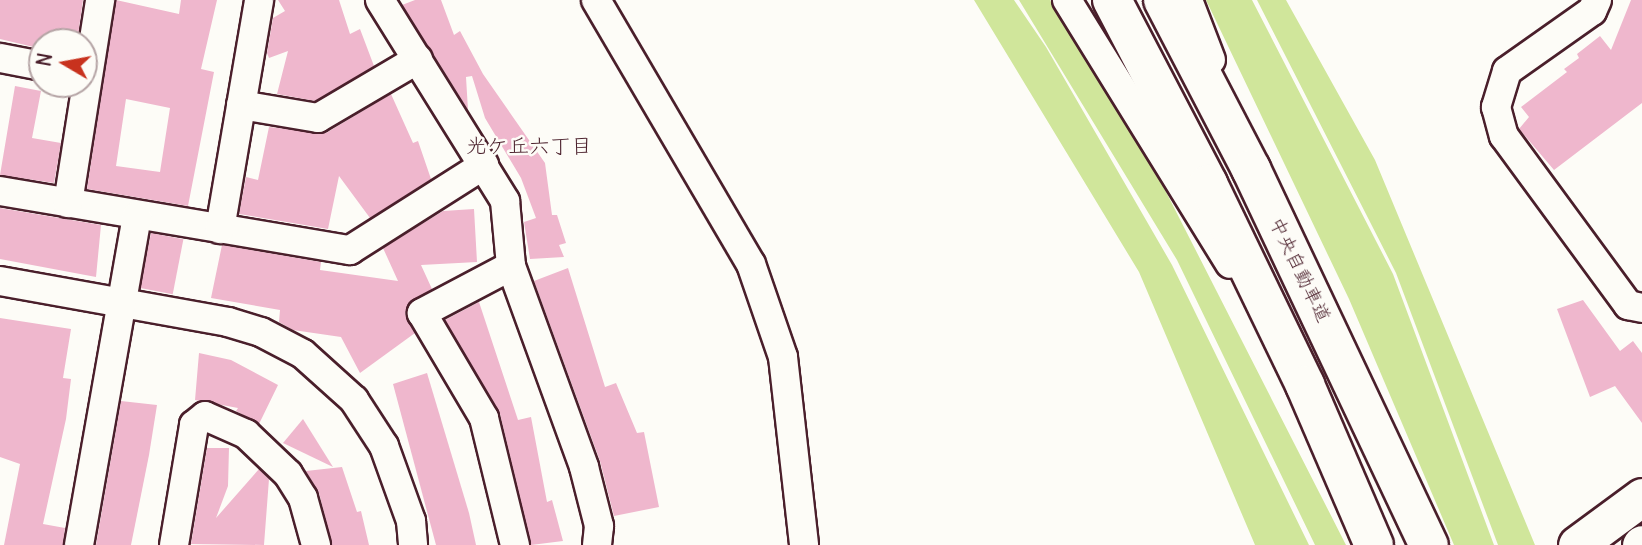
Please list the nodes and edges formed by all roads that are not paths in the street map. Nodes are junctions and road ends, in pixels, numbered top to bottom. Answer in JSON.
{"nodes":[{"id":1,"x":100,"y":0,"type":"edge"},
{"id":2,"x":259,"y":0,"type":"edge"},
{"id":3,"x":380,"y":0,"type":"edge"},
{"id":4,"x":596,"y":0,"type":"edge"},
{"id":5,"x":1066,"y":0,"type":"edge"},
{"id":6,"x":1112,"y":0,"type":"edge"},
{"id":7,"x":1163,"y":0,"type":"edge"},
{"id":8,"x":1188,"y":0,"type":"edge"},
{"id":9,"x":1597,"y":0,"type":"edge"},
{"id":10,"x":95,"y":28,"type":"edge"},
{"id":11,"x":0,"y":58,"type":"edge"},
{"id":12,"x":418,"y":59,"type":"junction"},
{"id":13,"x":28,"y":63,"type":"edge"},
{"id":14,"x":83,"y":98,"type":"edge"},
{"id":15,"x":241,"y":105,"type":"junction"},
{"id":16,"x":484,"y":165,"type":"junction"},
{"id":17,"x":1251,"y":169,"type":"junction"},
{"id":18,"x":0,"y":191,"type":"edge"},
{"id":19,"x":68,"y":203,"type":"junction"},
{"id":20,"x":137,"y":216,"type":"junction"},
{"id":21,"x":220,"y":229,"type":"junction"},
{"id":22,"x":511,"y":266,"type":"junction"},
{"id":23,"x":0,"y":281,"type":"edge"},
{"id":24,"x":122,"y":302,"type":"junction"},
{"id":25,"x":1642,"y":308,"type":"edge"},
{"id":26,"x":1305,"y":385,"type":"junction"},
{"id":27,"x":1642,"y":497,"type":"edge"},
{"id":28,"x":79,"y":545,"type":"edge"},
{"id":29,"x":174,"y":545,"type":"edge"},
{"id":30,"x":316,"y":545,"type":"edge"},
{"id":31,"x":413,"y":545,"type":"edge"},
{"id":32,"x":515,"y":545,"type":"edge"},
{"id":33,"x":597,"y":545,"type":"edge"},
{"id":34,"x":804,"y":545,"type":"edge"},
{"id":35,"x":1374,"y":545,"type":"edge"},
{"id":36,"x":1429,"y":545,"type":"edge"},
{"id":37,"x":1577,"y":545,"type":"edge"}],
"edges":[{"from":1,"to":10,"type":"street"},
{"from":2,"to":15,"type":"street"},
{"from":3,"to":12,"type":"street"},
{"from":4,"to":34,"type":"street"},
{"from":5,"to":26,"type":"street"},
{"from":6,"to":26,"type":"highway"},
{"from":7,"to":17,"type":"highway","name":"中央自動車道"},
{"from":8,"to":17,"type":"street"},
{"from":9,"to":25,"type":"street"},
{"from":11,"to":13,"type":"street"},
{"from":12,"to":15,"type":"street"},
{"from":12,"to":16,"type":"street"},
{"from":14,"to":19,"type":"street"},
{"from":15,"to":21,"type":"street"},
{"from":16,"to":21,"type":"street"},
{"from":16,"to":22,"type":"street"},
{"from":17,"to":36,"type":"highway","name":"中央自動車道"},
{"from":18,"to":19,"type":"street"},
{"from":19,"to":20,"type":"street"},
{"from":20,"to":21,"type":"street"},
{"from":20,"to":24,"type":"street"},
{"from":22,"to":32,"type":"street"},
{"from":22,"to":33,"type":"street"},
{"from":23,"to":24,"type":"street"},
{"from":24,"to":28,"type":"street"},
{"from":24,"to":31,"type":"street"},
{"from":26,"to":35,"type":"highway"},
{"from":27,"to":37,"type":"main road"},
{"from":29,"to":30,"type":"street"}]}
